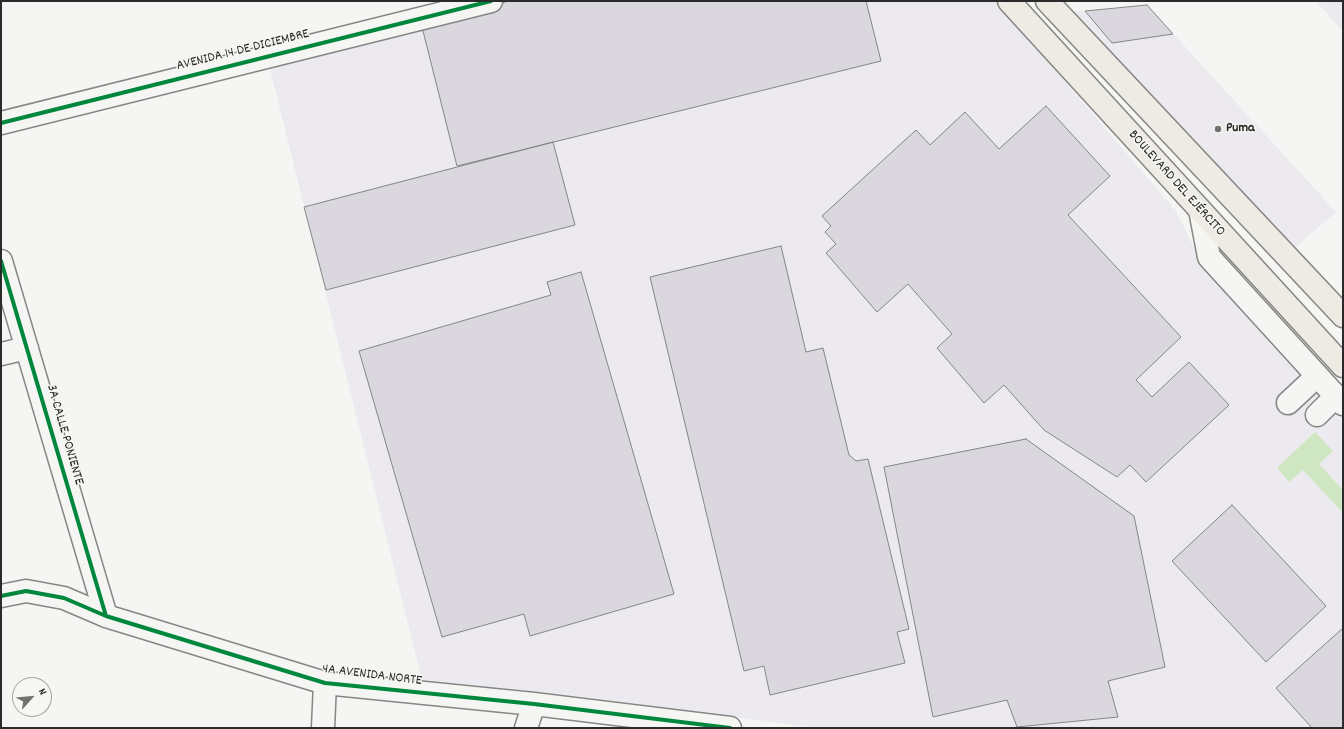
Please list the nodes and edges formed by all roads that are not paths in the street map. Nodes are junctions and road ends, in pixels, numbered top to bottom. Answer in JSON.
{"nodes":[{"id":1,"x":491,"y":1,"type":"edge"},
{"id":2,"x":1009,"y":1,"type":"edge"},
{"id":3,"x":1048,"y":1,"type":"edge"},
{"id":4,"x":1,"y":123,"type":"edge"},
{"id":5,"x":1200,"y":210,"type":"junction"},
{"id":6,"x":1,"y":261,"type":"edge"},
{"id":7,"x":1343,"y":316,"type":"edge"},
{"id":8,"x":27,"y":348,"type":"junction"},
{"id":9,"x":1,"y":354,"type":"edge"},
{"id":10,"x":1343,"y":366,"type":"edge"},
{"id":11,"x":1317,"y":376,"type":"junction"},
{"id":12,"x":1340,"y":400,"type":"edge"},
{"id":13,"x":1288,"y":403,"type":"dead end"},
{"id":14,"x":1317,"y":414,"type":"dead end"},
{"id":15,"x":1,"y":596,"type":"edge"},
{"id":16,"x":106,"y":616,"type":"junction"},
{"id":17,"x":325,"y":683,"type":"junction"},
{"id":18,"x":534,"y":704,"type":"junction"},
{"id":19,"x":719,"y":727,"type":"edge"},
{"id":20,"x":323,"y":728,"type":"edge"},
{"id":21,"x":526,"y":728,"type":"edge"}],
"edges":[{"from":1,"to":4,"type":"street","name":"AVENIDA 14 DE DICIEMBRE"},
{"from":2,"to":5,"type":"highway","name":"BOULEVARD DEL EJÉRCITO"},
{"from":3,"to":7,"type":"highway"},
{"from":5,"to":10,"type":"highway","name":"BOULEVARD DEL EJÉRCITO"},
{"from":5,"to":11,"type":"street"},
{"from":6,"to":8,"type":"street","name":"3A CALLE PONIENTE"},
{"from":8,"to":9,"type":"street"},
{"from":8,"to":16,"type":"street","name":"3A CALLE PONIENTE"},
{"from":11,"to":12,"type":"street"},
{"from":11,"to":13,"type":"street"},
{"from":12,"to":14,"type":"street"},
{"from":15,"to":16,"type":"street","name":"4A AVENIDA NORTE"},
{"from":16,"to":17,"type":"street","name":"4A AVENIDA NORTE"},
{"from":17,"to":18,"type":"street","name":"4A AVENIDA NORTE"},
{"from":17,"to":20,"type":"street"},
{"from":18,"to":19,"type":"street","name":"4A AVENIDA NORTE"},
{"from":18,"to":21,"type":"street"}]}
